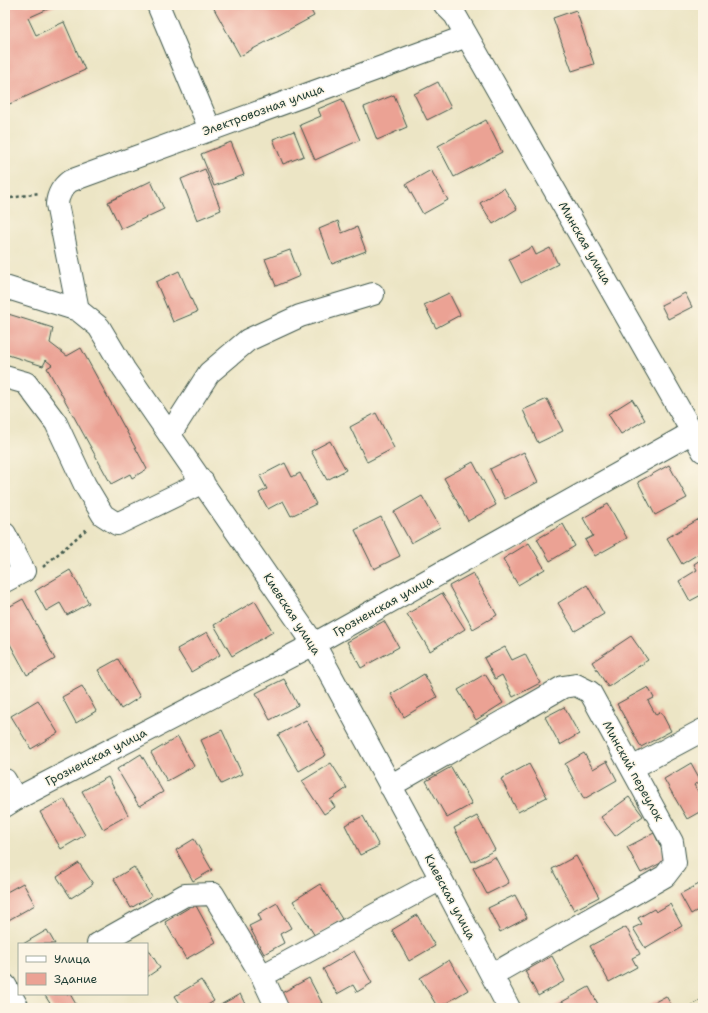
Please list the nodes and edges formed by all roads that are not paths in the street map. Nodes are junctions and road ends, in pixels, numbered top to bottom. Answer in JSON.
{"nodes":[{"id":1,"x":158,"y":5,"type":"edge"},
{"id":2,"x":445,"y":5,"type":"edge"},
{"id":3,"x":467,"y":36,"type":"junction"},
{"id":4,"x":210,"y":130,"type":"junction"},
{"id":5,"x":5,"y":287,"type":"edge"},
{"id":6,"x":373,"y":294,"type":"dead end"},
{"id":7,"x":78,"y":310,"type":"junction"},
{"id":8,"x":5,"y":377,"type":"edge"},
{"id":9,"x":692,"y":432,"type":"junction"},
{"id":10,"x":170,"y":434,"type":"junction"},
{"id":11,"x":703,"y":451,"type":"edge"},
{"id":12,"x":203,"y":482,"type":"junction"},
{"id":13,"x":5,"y":534,"type":"edge"},
{"id":14,"x":5,"y":581,"type":"edge"},
{"id":15,"x":314,"y":644,"type":"junction"},
{"id":16,"x":703,"y":730,"type":"edge"},
{"id":17,"x":632,"y":768,"type":"junction"},
{"id":18,"x":5,"y":780,"type":"edge"},
{"id":19,"x":390,"y":786,"type":"junction"},
{"id":20,"x":11,"y":802,"type":"edge"},
{"id":21,"x":441,"y":879,"type":"junction"},
{"id":22,"x":100,"y":943,"type":"edge"},
{"id":23,"x":492,"y":975,"type":"junction"},
{"id":24,"x":262,"y":976,"type":"junction"},
{"id":25,"x":277,"y":1008,"type":"edge"},
{"id":26,"x":509,"y":1008,"type":"edge"}],
"edges":[{"from":1,"to":4,"type":"street"},
{"from":2,"to":3,"type":"street","name":"Минская улица"},
{"from":3,"to":4,"type":"street","name":"Электровозная улица"},
{"from":3,"to":9,"type":"street","name":"Минская улица"},
{"from":4,"to":7,"type":"street","name":"Электровозная улица"},
{"from":5,"to":7,"type":"street","name":"Киевская улица"},
{"from":6,"to":10,"type":"street"},
{"from":7,"to":10,"type":"street","name":"Киевская улица"},
{"from":8,"to":12,"type":"street"},
{"from":9,"to":11,"type":"street","name":"Минская улица"},
{"from":9,"to":15,"type":"street","name":"Грозненская улица"},
{"from":10,"to":12,"type":"street","name":"Киевская улица"},
{"from":12,"to":15,"type":"street","name":"Киевская улица"},
{"from":13,"to":14,"type":"street"},
{"from":15,"to":19,"type":"street","name":"Киевская улица"},
{"from":15,"to":20,"type":"street","name":"Грозненская улица"},
{"from":16,"to":17,"type":"street"},
{"from":17,"to":19,"type":"street","name":"Минский переулок"},
{"from":17,"to":23,"type":"street","name":"Минский переулок"},
{"from":18,"to":20,"type":"street"},
{"from":19,"to":21,"type":"street","name":"Киевская улица"},
{"from":21,"to":23,"type":"street","name":"Киевская улица"},
{"from":21,"to":24,"type":"street"},
{"from":22,"to":24,"type":"street"},
{"from":23,"to":26,"type":"street","name":"Киевская улица"},
{"from":24,"to":25,"type":"street"}]}
